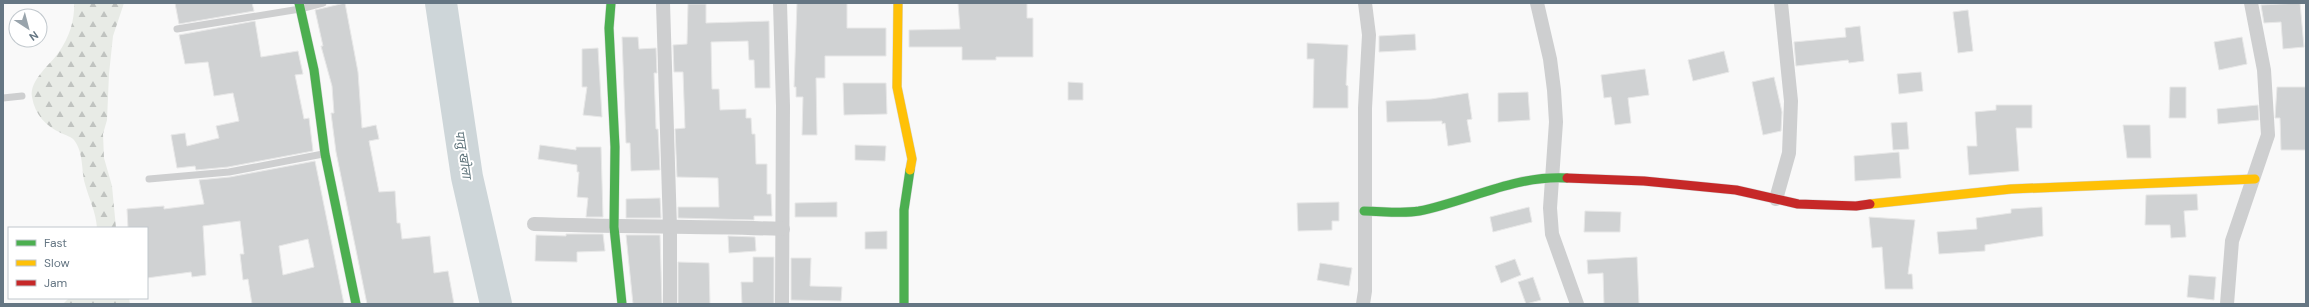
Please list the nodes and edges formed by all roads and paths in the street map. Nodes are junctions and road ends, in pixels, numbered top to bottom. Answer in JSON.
{"nodes":[{"id":1,"x":323,"y":3,"type":"edge"},
{"id":2,"x":611,"y":3,"type":"edge"},
{"id":3,"x":663,"y":3,"type":"edge"},
{"id":4,"x":780,"y":3,"type":"edge"},
{"id":5,"x":898,"y":3,"type":"edge"},
{"id":6,"x":1365,"y":3,"type":"edge"},
{"id":7,"x":1537,"y":3,"type":"edge"},
{"id":8,"x":1781,"y":3,"type":"edge"},
{"id":9,"x":2251,"y":3,"type":"edge"},
{"id":10,"x":299,"y":6,"type":"edge"},
{"id":11,"x":177,"y":29,"type":"dead end"},
{"id":12,"x":22,"y":96,"type":"dead end"},
{"id":13,"x":3,"y":98,"type":"edge"},
{"id":14,"x":325,"y":154,"type":"junction"},
{"id":15,"x":1552,"y":177,"type":"junction"},
{"id":16,"x":149,"y":179,"type":"dead end"},
{"id":17,"x":2255,"y":179,"type":"junction"},
{"id":18,"x":1776,"y":199,"type":"junction"},
{"id":19,"x":1364,"y":211,"type":"junction"},
{"id":20,"x":534,"y":224,"type":"dead end"},
{"id":21,"x":614,"y":227,"type":"junction"},
{"id":22,"x":670,"y":228,"type":"junction"},
{"id":23,"x":783,"y":229,"type":"junction"},
{"id":24,"x":356,"y":304,"type":"edge"},
{"id":25,"x":622,"y":304,"type":"edge"},
{"id":26,"x":670,"y":304,"type":"edge"},
{"id":27,"x":782,"y":304,"type":"edge"},
{"id":28,"x":904,"y":304,"type":"edge"},
{"id":29,"x":1363,"y":304,"type":"edge"},
{"id":30,"x":1577,"y":304,"type":"edge"},
{"id":31,"x":2227,"y":304,"type":"edge"}],
"edges":[{"from":1,"to":10,"type":"lane"},
{"from":2,"to":21,"type":"street"},
{"from":3,"to":22,"type":"street"},
{"from":4,"to":23,"type":"street"},
{"from":5,"to":28,"type":"street"},
{"from":6,"to":19,"type":"street"},
{"from":7,"to":15,"type":"street"},
{"from":8,"to":18,"type":"street"},
{"from":9,"to":17,"type":"street"},
{"from":10,"to":11,"type":"lane"},
{"from":10,"to":14,"type":"street"},
{"from":12,"to":13,"type":"lane"},
{"from":14,"to":16,"type":"lane"},
{"from":14,"to":24,"type":"street"},
{"from":15,"to":18,"type":"street"},
{"from":15,"to":19,"type":"street"},
{"from":15,"to":30,"type":"street"},
{"from":17,"to":18,"type":"street"},
{"from":17,"to":31,"type":"street"},
{"from":19,"to":29,"type":"street"},
{"from":20,"to":21,"type":"street"},
{"from":21,"to":22,"type":"street"},
{"from":21,"to":25,"type":"street"},
{"from":22,"to":23,"type":"street"},
{"from":22,"to":26,"type":"street"},
{"from":23,"to":27,"type":"street"}]}
